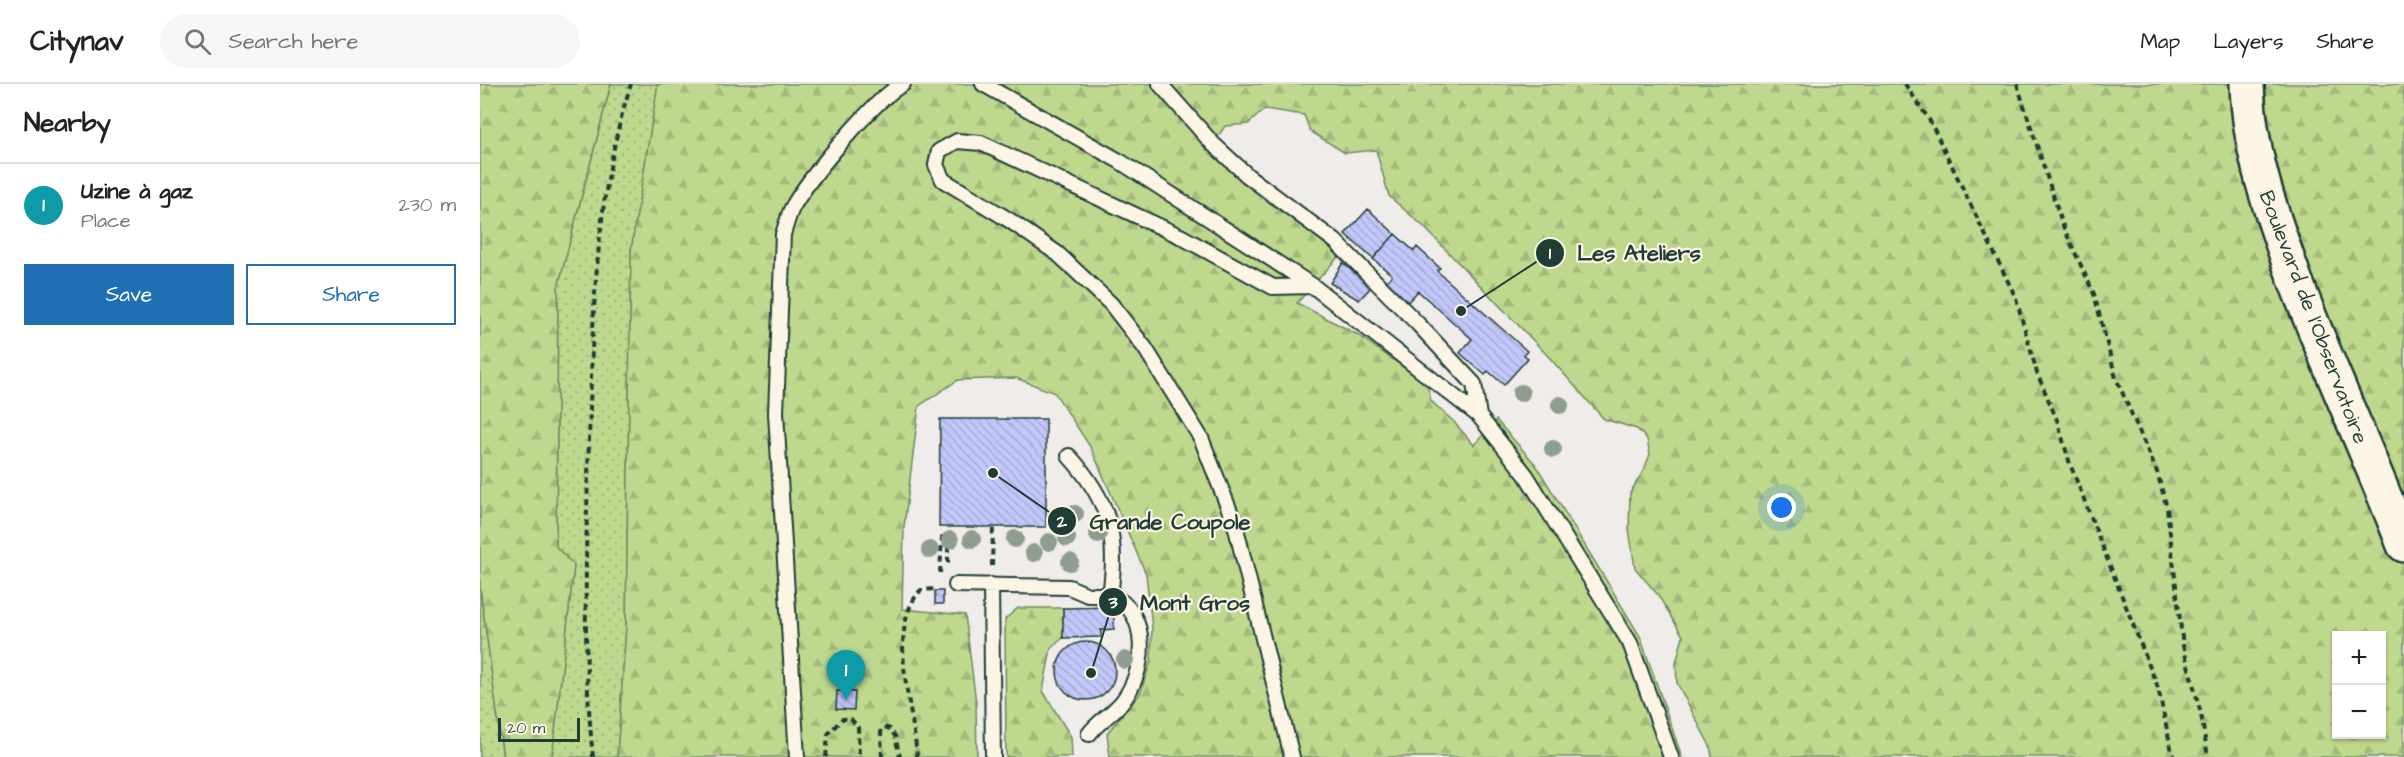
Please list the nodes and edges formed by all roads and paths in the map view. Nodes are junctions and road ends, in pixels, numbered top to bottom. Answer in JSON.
{"nodes":[{"id":1,"x":631,"y":84,"type":"edge"},
{"id":2,"x":903,"y":84,"type":"edge"},
{"id":3,"x":983,"y":84,"type":"edge"},
{"id":4,"x":1160,"y":84,"type":"edge"},
{"id":5,"x":1905,"y":84,"type":"edge"},
{"id":6,"x":2017,"y":84,"type":"edge"},
{"id":7,"x":2247,"y":84,"type":"edge"},
{"id":8,"x":1313,"y":286,"type":"junction"},
{"id":9,"x":1479,"y":416,"type":"junction"},
{"id":10,"x":1069,"y":456,"type":"dead end"},
{"id":11,"x":993,"y":527,"type":"dead end"},
{"id":12,"x":992,"y":543,"type":"dead end"},
{"id":13,"x":2404,"y":545,"type":"edge"},
{"id":14,"x":940,"y":578,"type":"dead end"},
{"id":15,"x":956,"y":585,"type":"joint"},
{"id":16,"x":991,"y":585,"type":"junction"},
{"id":17,"x":940,"y":588,"type":"dead end"},
{"id":18,"x":1110,"y":595,"type":"junction"},
{"id":19,"x":1089,"y":734,"type":"dead end"},
{"id":20,"x":592,"y":757,"type":"edge"},
{"id":21,"x":797,"y":757,"type":"edge"},
{"id":22,"x":826,"y":757,"type":"edge"},
{"id":23,"x":859,"y":757,"type":"edge"},
{"id":24,"x":882,"y":757,"type":"edge"},
{"id":25,"x":900,"y":757,"type":"edge"},
{"id":26,"x":917,"y":757,"type":"edge"},
{"id":27,"x":993,"y":757,"type":"edge"},
{"id":28,"x":1292,"y":757,"type":"edge"},
{"id":29,"x":1671,"y":757,"type":"edge"},
{"id":30,"x":2173,"y":757,"type":"edge"},
{"id":31,"x":2208,"y":757,"type":"edge"}],
"edges":[{"from":1,"to":20,"type":"path"},
{"from":2,"to":21,"type":"lane"},
{"from":3,"to":8,"type":"lane"},
{"from":4,"to":9,"type":"lane"},
{"from":5,"to":30,"type":"path"},
{"from":6,"to":31,"type":"path"},
{"from":7,"to":13,"type":"main road","name":"Boulevard de l'Observatoire"},
{"from":8,"to":9,"type":"lane"},
{"from":8,"to":28,"type":"lane"},
{"from":9,"to":29,"type":"lane"},
{"from":10,"to":18,"type":"lane"},
{"from":11,"to":12,"type":"path"},
{"from":14,"to":15,"type":"path"},
{"from":15,"to":16,"type":"lane"},
{"from":16,"to":18,"type":"lane"},
{"from":16,"to":27,"type":"lane"},
{"from":17,"to":26,"type":"path"},
{"from":18,"to":19,"type":"lane"},
{"from":22,"to":23,"type":"path"},
{"from":24,"to":25,"type":"path"}]}
